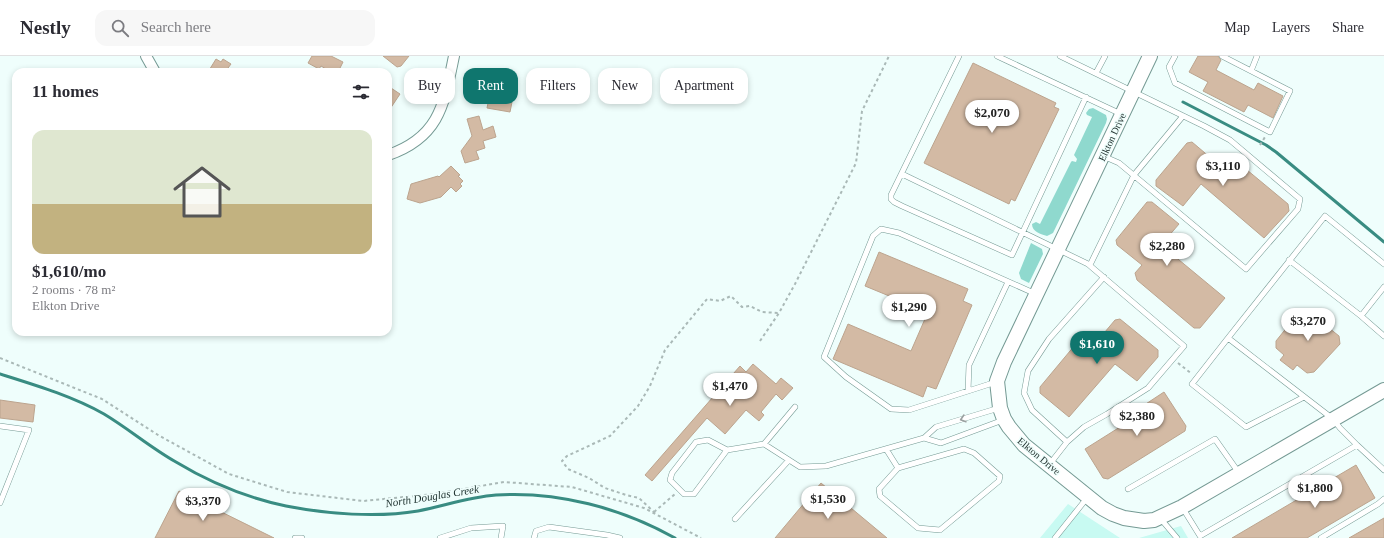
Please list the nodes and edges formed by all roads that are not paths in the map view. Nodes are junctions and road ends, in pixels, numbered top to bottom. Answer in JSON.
{"nodes":[{"id":1,"x":146,"y":56,"type":"edge"},
{"id":2,"x":454,"y":56,"type":"edge"},
{"id":3,"x":959,"y":56,"type":"edge"},
{"id":4,"x":997,"y":56,"type":"edge"},
{"id":5,"x":1060,"y":56,"type":"edge"},
{"id":6,"x":1104,"y":56,"type":"edge"},
{"id":7,"x":1150,"y":56,"type":"edge"},
{"id":8,"x":1175,"y":56,"type":"edge"},
{"id":9,"x":1222,"y":56,"type":"edge"},
{"id":10,"x":1257,"y":56,"type":"edge"},
{"id":11,"x":152,"y":68,"type":"edge"},
{"id":12,"x":1251,"y":71,"type":"junction"},
{"id":13,"x":1096,"y":73,"type":"junction"},
{"id":14,"x":1133,"y":92,"type":"junction"},
{"id":15,"x":1086,"y":97,"type":"junction"},
{"id":16,"x":1122,"y":114,"type":"junction"},
{"id":17,"x":1183,"y":116,"type":"junction"},
{"id":18,"x":392,"y":153,"type":"edge"},
{"id":19,"x":1103,"y":155,"type":"junction"},
{"id":20,"x":902,"y":174,"type":"junction"},
{"id":21,"x":1134,"y":175,"type":"junction"},
{"id":22,"x":1023,"y":232,"type":"junction"},
{"id":23,"x":1058,"y":250,"type":"junction"},
{"id":24,"x":1289,"y":260,"type":"junction"},
{"id":25,"x":1384,"y":264,"type":"edge"},
{"id":26,"x":1090,"y":265,"type":"junction"},
{"id":27,"x":1104,"y":277,"type":"junction"},
{"id":28,"x":1008,"y":282,"type":"junction"},
{"id":29,"x":1384,"y":287,"type":"edge"},
{"id":30,"x":1036,"y":294,"type":"junction"},
{"id":31,"x":1361,"y":316,"type":"junction"},
{"id":32,"x":1384,"y":336,"type":"edge"},
{"id":33,"x":1228,"y":338,"type":"junction"},
{"id":34,"x":997,"y":382,"type":"junction"},
{"id":35,"x":968,"y":391,"type":"junction"},
{"id":36,"x":1383,"y":391,"type":"edge"},
{"id":37,"x":1304,"y":397,"type":"junction"},
{"id":38,"x":795,"y":407,"type":"dead end"},
{"id":39,"x":1002,"y":414,"type":"junction"},
{"id":40,"x":1333,"y":419,"type":"junction"},
{"id":41,"x":0,"y":426,"type":"edge"},
{"id":42,"x":924,"y":438,"type":"junction"},
{"id":43,"x":1067,"y":442,"type":"junction"},
{"id":44,"x":764,"y":444,"type":"junction"},
{"id":45,"x":1357,"y":445,"type":"junction"},
{"id":46,"x":886,"y":449,"type":"junction"},
{"id":47,"x":727,"y":450,"type":"junction"},
{"id":48,"x":789,"y":460,"type":"junction"},
{"id":49,"x":1049,"y":465,"type":"junction"},
{"id":50,"x":898,"y":468,"type":"junction"},
{"id":51,"x":1384,"y":470,"type":"edge"},
{"id":52,"x":1239,"y":474,"type":"junction"},
{"id":53,"x":1128,"y":489,"type":"dead end"},
{"id":54,"x":1088,"y":497,"type":"junction"},
{"id":55,"x":1383,"y":501,"type":"edge"},
{"id":56,"x":0,"y":503,"type":"edge"},
{"id":57,"x":1182,"y":507,"type":"junction"},
{"id":58,"x":1159,"y":518,"type":"junction"},
{"id":59,"x":735,"y":519,"type":"dead end"},
{"id":60,"x":1200,"y":537,"type":"edge"},
{"id":61,"x":295,"y":538,"type":"edge"},
{"id":62,"x":302,"y":538,"type":"edge"},
{"id":63,"x":440,"y":538,"type":"edge"},
{"id":64,"x":501,"y":538,"type":"edge"},
{"id":65,"x":534,"y":538,"type":"edge"},
{"id":66,"x":620,"y":538,"type":"edge"},
{"id":67,"x":1055,"y":538,"type":"edge"},
{"id":68,"x":1177,"y":538,"type":"edge"},
{"id":69,"x":1321,"y":538,"type":"edge"}],
"edges":[{"from":1,"to":11,"type":"street"},
{"from":2,"to":18,"type":"street"},
{"from":3,"to":20,"type":"lane"},
{"from":4,"to":15,"type":"lane"},
{"from":5,"to":13,"type":"lane"},
{"from":6,"to":13,"type":"lane"},
{"from":7,"to":14,"type":"street","name":"Elkton Drive"},
{"from":8,"to":12,"type":"lane"},
{"from":9,"to":12,"type":"lane"},
{"from":10,"to":12,"type":"lane"},
{"from":13,"to":14,"type":"lane"},
{"from":14,"to":16,"type":"street","name":"Elkton Drive"},
{"from":14,"to":17,"type":"lane"},
{"from":15,"to":16,"type":"lane"},
{"from":15,"to":22,"type":"lane"},
{"from":16,"to":19,"type":"street","name":"Elkton Drive"},
{"from":17,"to":21,"type":"lane"},
{"from":17,"to":21,"type":"lane"},
{"from":19,"to":21,"type":"lane"},
{"from":19,"to":23,"type":"street","name":"Elkton Drive"},
{"from":20,"to":22,"type":"lane"},
{"from":20,"to":22,"type":"lane"},
{"from":21,"to":26,"type":"lane"},
{"from":22,"to":23,"type":"lane"},
{"from":23,"to":26,"type":"lane"},
{"from":23,"to":30,"type":"street","name":"Elkton Drive"},
{"from":24,"to":25,"type":"lane"},
{"from":24,"to":31,"type":"lane"},
{"from":24,"to":33,"type":"lane"},
{"from":26,"to":27,"type":"lane"},
{"from":27,"to":43,"type":"lane"},
{"from":27,"to":43,"type":"lane"},
{"from":28,"to":30,"type":"lane"},
{"from":28,"to":35,"type":"lane"},
{"from":28,"to":35,"type":"lane"},
{"from":29,"to":31,"type":"lane"},
{"from":30,"to":34,"type":"street","name":"Elkton Drive"},
{"from":31,"to":32,"type":"lane"},
{"from":33,"to":37,"type":"lane"},
{"from":33,"to":37,"type":"lane"},
{"from":34,"to":35,"type":"lane"},
{"from":34,"to":39,"type":"street","name":"Elkton Drive"},
{"from":36,"to":40,"type":"street","name":"Elkton Drive"},
{"from":37,"to":40,"type":"lane"},
{"from":38,"to":44,"type":"lane"},
{"from":39,"to":42,"type":"lane","one_way":true},
{"from":39,"to":42,"type":"lane"},
{"from":39,"to":49,"type":"street","name":"Elkton Drive"},
{"from":40,"to":45,"type":"lane"},
{"from":40,"to":52,"type":"street","name":"Elkton Drive"},
{"from":41,"to":56,"type":"lane"},
{"from":42,"to":46,"type":"lane"},
{"from":43,"to":49,"type":"lane"},
{"from":44,"to":47,"type":"lane"},
{"from":44,"to":48,"type":"lane"},
{"from":45,"to":51,"type":"lane"},
{"from":45,"to":60,"type":"lane"},
{"from":46,"to":48,"type":"lane"},
{"from":46,"to":50,"type":"lane"},
{"from":47,"to":47,"type":"lane"},
{"from":48,"to":59,"type":"lane"},
{"from":49,"to":54,"type":"street","name":"Elkton Drive"},
{"from":50,"to":50,"type":"lane"},
{"from":52,"to":53,"type":"lane"},
{"from":52,"to":57,"type":"street","name":"Elkton Drive"},
{"from":54,"to":58,"type":"street","name":"Elkton Drive"},
{"from":54,"to":67,"type":"lane"},
{"from":55,"to":69,"type":"lane"},
{"from":57,"to":58,"type":"street","name":"Elkton Drive"},
{"from":57,"to":60,"type":"lane"},
{"from":58,"to":68,"type":"lane"},
{"from":61,"to":62,"type":"lane"},
{"from":63,"to":64,"type":"lane"},
{"from":65,"to":66,"type":"lane"}]}
